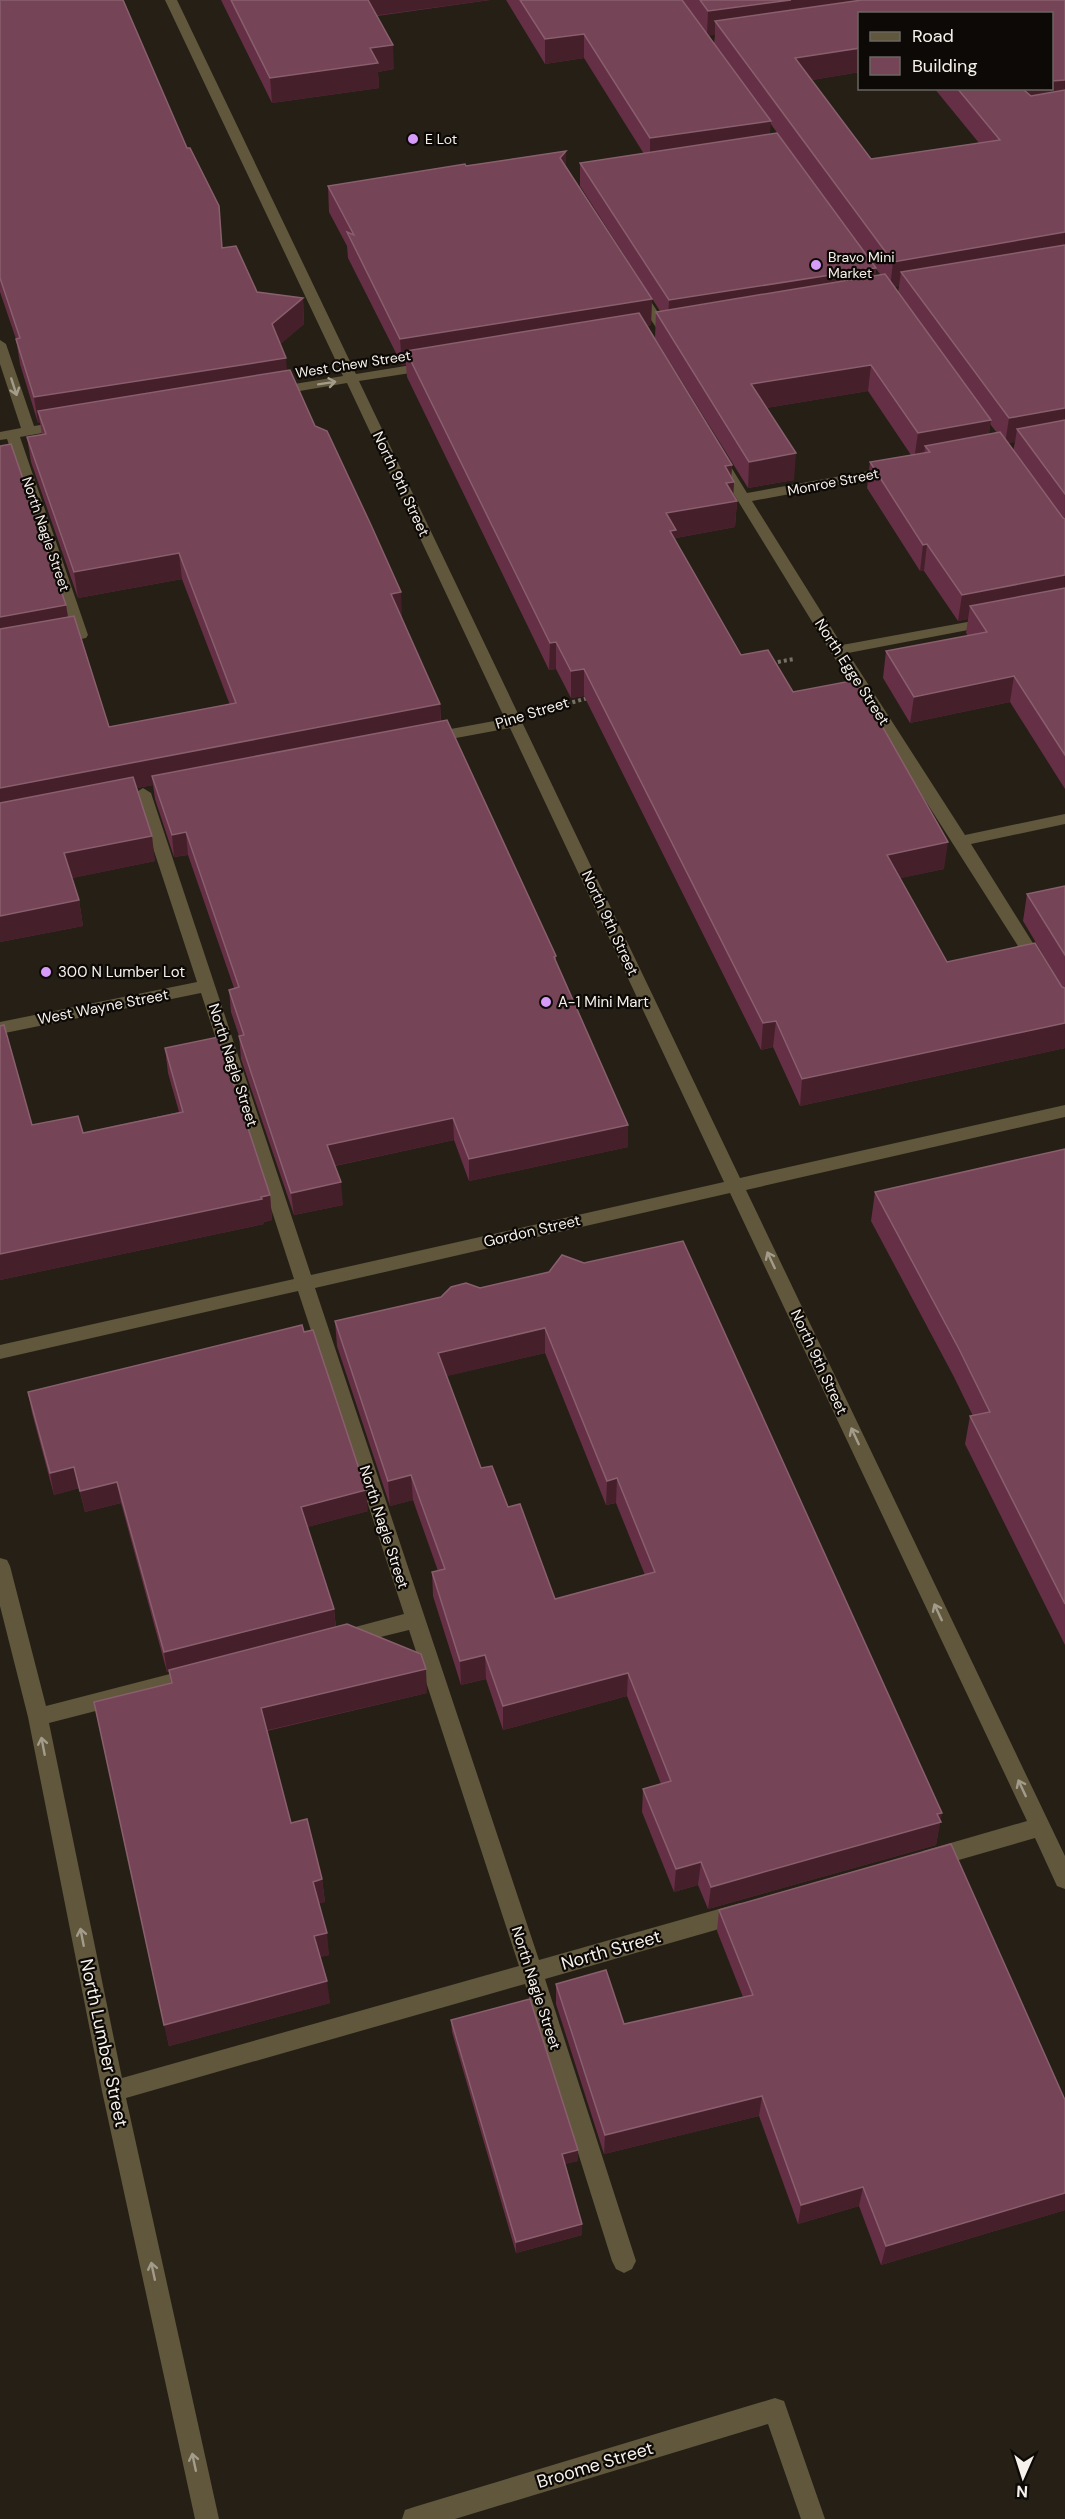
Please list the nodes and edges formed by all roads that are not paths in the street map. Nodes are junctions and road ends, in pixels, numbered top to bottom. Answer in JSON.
{"nodes":[{"id":1,"x":171,"y":0,"type":"edge"},
{"id":2,"x":632,"y":280,"type":"edge"},
{"id":3,"x":664,"y":329,"type":"edge"},
{"id":4,"x":0,"y":344,"type":"edge"},
{"id":5,"x":444,"y":364,"type":"edge"},
{"id":6,"x":351,"y":379,"type":"junction"},
{"id":7,"x":259,"y":394,"type":"edge"},
{"id":8,"x":75,"y":423,"type":"edge"},
{"id":9,"x":29,"y":431,"type":"junction"},
{"id":10,"x":6,"y":434,"type":"edge"},
{"id":11,"x":713,"y":450,"type":"edge"},
{"id":12,"x":906,"y":468,"type":"edge"},
{"id":13,"x":743,"y":498,"type":"junction"},
{"id":14,"x":1008,"y":618,"type":"edge"},
{"id":15,"x":46,"y":642,"type":"edge"},
{"id":16,"x":837,"y":651,"type":"junction"},
{"id":17,"x":514,"y":722,"type":"junction"},
{"id":18,"x":410,"y":742,"type":"edge"},
{"id":19,"x":143,"y":793,"type":"dead end"},
{"id":20,"x":1065,"y":819,"type":"edge"},
{"id":21,"x":963,"y":841,"type":"junction"},
{"id":22,"x":1047,"y":979,"type":"edge"},
{"id":23,"x":207,"y":986,"type":"junction"},
{"id":24,"x":0,"y":1028,"type":"edge"},
{"id":25,"x":1065,"y":1111,"type":"edge"},
{"id":26,"x":735,"y":1185,"type":"junction"},
{"id":27,"x":304,"y":1283,"type":"junction"},
{"id":28,"x":0,"y":1352,"type":"edge"},
{"id":29,"x":0,"y":1566,"type":"edge"},
{"id":30,"x":414,"y":1620,"type":"junction"},
{"id":31,"x":323,"y":1643,"type":"edge"},
{"id":32,"x":209,"y":1673,"type":"edge"},
{"id":33,"x":38,"y":1717,"type":"junction"},
{"id":34,"x":1040,"y":1827,"type":"junction"},
{"id":35,"x":916,"y":1863,"type":"edge"},
{"id":36,"x":1065,"y":1879,"type":"edge"},
{"id":37,"x":758,"y":1908,"type":"edge"},
{"id":38,"x":532,"y":1973,"type":"junction"},
{"id":39,"x":113,"y":2091,"type":"junction"},
{"id":40,"x":624,"y":2261,"type":"dead end"},
{"id":41,"x":207,"y":2519,"type":"edge"},
{"id":42,"x":414,"y":2519,"type":"edge"},
{"id":43,"x":813,"y":2519,"type":"edge"}],
"edges":[{"from":1,"to":6,"type":"street","name":"North 9th Street"},
{"from":2,"to":3,"type":"street"},
{"from":4,"to":9,"type":"street","one_way":true},
{"from":5,"to":6,"type":"street","name":"West Chew Street"},
{"from":7,"to":6,"type":"street","name":"West Chew Street","one_way":true},
{"from":6,"to":17,"type":"street","name":"North 9th Street"},
{"from":8,"to":9,"type":"street"},
{"from":9,"to":10,"type":"street"},
{"from":10,"to":15,"type":"street","name":"North Nagle Street"},
{"from":11,"to":13,"type":"street","name":"North Egge Street"},
{"from":12,"to":13,"type":"street","name":"Monroe Street"},
{"from":13,"to":16,"type":"street","name":"North Egge Street"},
{"from":14,"to":16,"type":"street"},
{"from":16,"to":21,"type":"street","name":"North Egge Street"},
{"from":17,"to":18,"type":"street","name":"Pine Street"},
{"from":17,"to":26,"type":"street","name":"North 9th Street"},
{"from":19,"to":23,"type":"street","name":"North Nagle Street"},
{"from":20,"to":21,"type":"street"},
{"from":21,"to":22,"type":"street","name":"North Egge Street"},
{"from":23,"to":24,"type":"street","name":"West Wayne Street"},
{"from":23,"to":27,"type":"street","name":"North Nagle Street"},
{"from":25,"to":26,"type":"street","name":"Gordon Street"},
{"from":26,"to":27,"type":"street","name":"Gordon Street"},
{"from":34,"to":26,"type":"street","name":"North 9th Street","one_way":true},
{"from":27,"to":28,"type":"street","name":"Gordon Street"},
{"from":27,"to":30,"type":"street","name":"North Nagle Street"},
{"from":29,"to":33,"type":"street","name":"North Lumber Street"},
{"from":30,"to":31,"type":"street"},
{"from":30,"to":38,"type":"street","name":"North Nagle Street"},
{"from":32,"to":33,"type":"street"},
{"from":39,"to":33,"type":"street","name":"North Lumber Street","one_way":true},
{"from":34,"to":35,"type":"street"},
{"from":34,"to":36,"type":"street","name":"North 9th Street"},
{"from":37,"to":38,"type":"street","name":"North Street"},
{"from":38,"to":39,"type":"street","name":"North Street"},
{"from":38,"to":40,"type":"street","name":"North Nagle Street"},
{"from":41,"to":39,"type":"street","name":"North Lumber Street","one_way":true},
{"from":42,"to":43,"type":"street","name":"Broome Street"}]}
